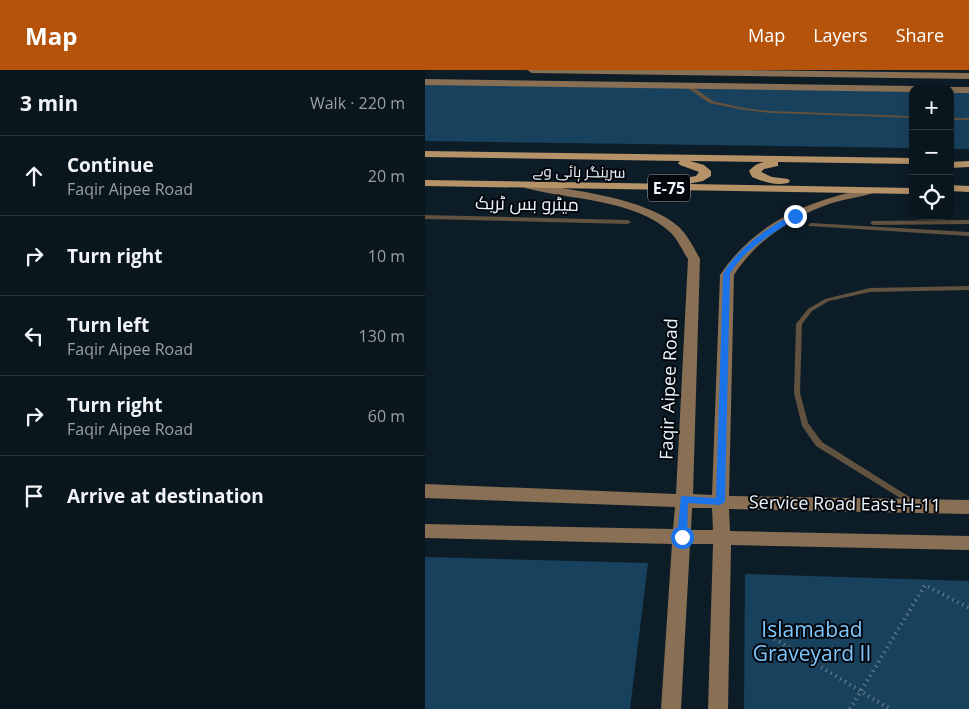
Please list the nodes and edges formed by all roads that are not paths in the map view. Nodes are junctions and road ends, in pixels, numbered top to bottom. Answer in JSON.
{"nodes":[{"id":1,"x":532,"y":70,"type":"edge"},
{"id":2,"x":969,"y":76,"type":"edge"},
{"id":3,"x":425,"y":82,"type":"edge"},
{"id":4,"x":688,"y":86,"type":"junction"},
{"id":5,"x":909,"y":90,"type":"edge"},
{"id":6,"x":954,"y":90,"type":"edge"},
{"id":7,"x":969,"y":90,"type":"edge"},
{"id":8,"x":909,"y":117,"type":"edge"},
{"id":9,"x":954,"y":119,"type":"edge"},
{"id":10,"x":969,"y":119,"type":"edge"},
{"id":11,"x":425,"y":154,"type":"edge"},
{"id":12,"x":475,"y":155,"type":"junction"},
{"id":13,"x":909,"y":161,"type":"edge"},
{"id":14,"x":969,"y":163,"type":"edge"},
{"id":15,"x":954,"y":164,"type":"edge"},
{"id":16,"x":909,"y":166,"type":"edge"},
{"id":17,"x":425,"y":183,"type":"edge"},
{"id":18,"x":463,"y":184,"type":"junction"},
{"id":19,"x":529,"y":186,"type":"junction"},
{"id":20,"x":909,"y":186,"type":"edge"},
{"id":21,"x":954,"y":190,"type":"edge"},
{"id":22,"x":969,"y":190,"type":"edge"},
{"id":23,"x":870,"y":191,"type":"junction"},
{"id":24,"x":909,"y":191,"type":"edge"},
{"id":25,"x":425,"y":217,"type":"edge"},
{"id":26,"x":628,"y":222,"type":"dead end"},
{"id":27,"x":969,"y":222,"type":"edge"},
{"id":28,"x":969,"y":234,"type":"edge"},
{"id":29,"x":969,"y":288,"type":"edge"},
{"id":30,"x":425,"y":491,"type":"edge"},
{"id":31,"x":684,"y":499,"type":"junction"},
{"id":32,"x":720,"y":502,"type":"junction"},
{"id":33,"x":918,"y":506,"type":"junction"},
{"id":34,"x":969,"y":507,"type":"edge"},
{"id":35,"x":425,"y":531,"type":"edge"},
{"id":36,"x":722,"y":536,"type":"junction"},
{"id":37,"x":682,"y":537,"type":"junction"},
{"id":38,"x":969,"y":543,"type":"edge"},
{"id":39,"x":671,"y":709,"type":"edge"},
{"id":40,"x":718,"y":709,"type":"edge"}],
"edges":[{"from":1,"to":2,"type":"main road"},
{"from":3,"to":4,"type":"main road"},
{"from":4,"to":5,"type":"main road"},
{"from":4,"to":8,"type":"lane"},
{"from":6,"to":7,"type":"main road"},
{"from":9,"to":10,"type":"lane"},
{"from":11,"to":12,"type":"highway","name":"سرینگر ہائی وے","number":"E-75"},
{"from":12,"to":13,"type":"highway","name":"سرینگر ہائی وے","number":"E-75"},
{"from":12,"to":18,"type":"highway"},
{"from":14,"to":15,"type":"highway"},
{"from":16,"to":20,"type":"highway"},
{"from":17,"to":18,"type":"highway","name":"سرینگر ہائی وے","number":"E-75"},
{"from":18,"to":19,"type":"highway","name":"سرینگر ہائی وے","number":"E-75"},
{"from":19,"to":23,"type":"highway","name":"سرینگر ہائی وے","number":"E-75"},
{"from":19,"to":31,"type":"main road","name":"Faqir Aipee Road"},
{"from":21,"to":22,"type":"highway"},
{"from":23,"to":24,"type":"highway","name":"سرینگر ہائی وے","number":"E-75"},
{"from":23,"to":32,"type":"main road"},
{"from":25,"to":26,"type":"lane","name":"میٹرو بس ٹریک"},
{"from":27,"to":28,"type":"lane"},
{"from":29,"to":33,"type":"lane"},
{"from":30,"to":31,"type":"main road","name":"Service Road East-H-11"},
{"from":31,"to":32,"type":"main road","name":"Service Road East-H-11"},
{"from":31,"to":37,"type":"main road","name":"Faqir Aipee Road"},
{"from":32,"to":33,"type":"main road","name":"Service Road East-H-11"},
{"from":32,"to":36,"type":"main road"},
{"from":33,"to":34,"type":"main road","name":"Service Road East-H-11"},
{"from":35,"to":37,"type":"main road","name":"Service Road East-H-11"},
{"from":36,"to":37,"type":"main road","name":"Service Road East-H-11"},
{"from":36,"to":38,"type":"main road","name":"Service Road East-H-11"},
{"from":36,"to":40,"type":"main road"},
{"from":37,"to":39,"type":"main road","name":"Faqir Aipee Road"}]}
